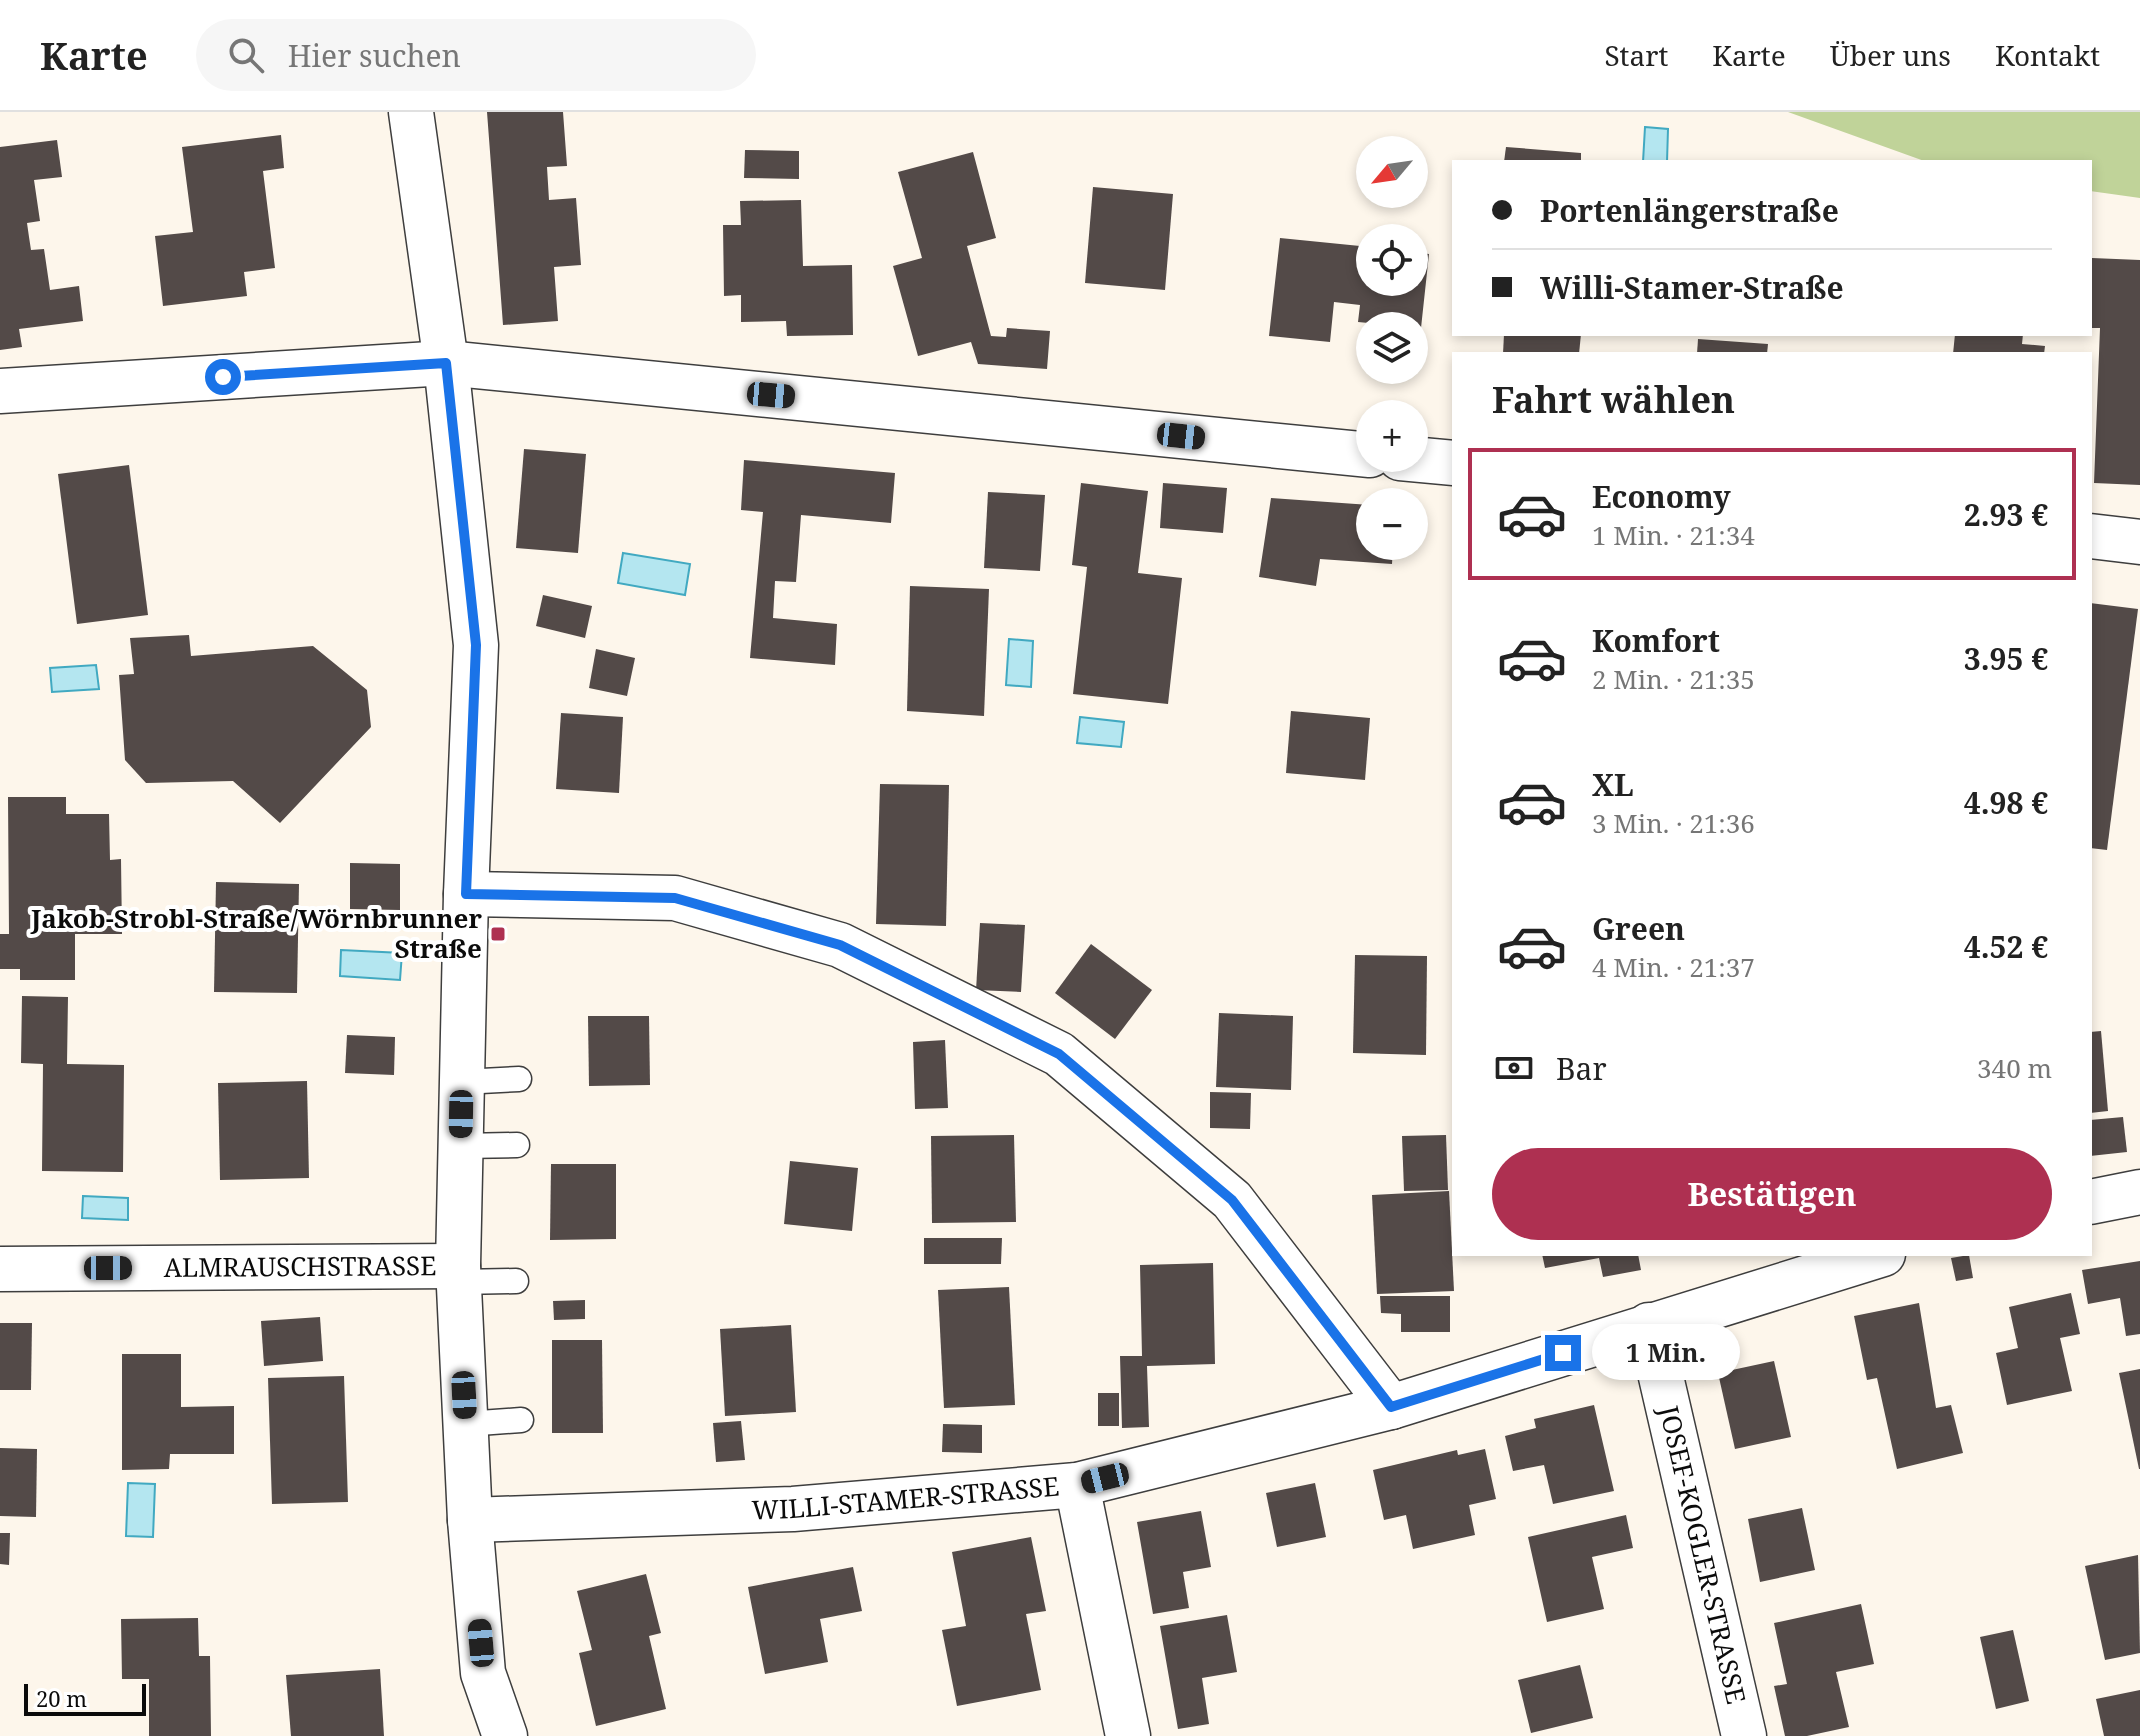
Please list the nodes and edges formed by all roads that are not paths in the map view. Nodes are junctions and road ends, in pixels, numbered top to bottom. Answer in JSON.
{"nodes":[{"id":1,"x":411,"y":112,"type":"edge"},
{"id":2,"x":446,"y":363,"type":"junction"},
{"id":3,"x":0,"y":391,"type":"edge"},
{"id":4,"x":1356,"y":454,"type":"edge"},
{"id":5,"x":1428,"y":461,"type":"edge"},
{"id":6,"x":1452,"y":463,"type":"edge"},
{"id":7,"x":2092,"y":536,"type":"edge"},
{"id":8,"x":2140,"y":542,"type":"edge"},
{"id":9,"x":466,"y":894,"type":"junction"},
{"id":10,"x":519,"y":1079,"type":"dead end"},
{"id":11,"x":462,"y":1082,"type":"junction"},
{"id":12,"x":517,"y":1145,"type":"dead end"},
{"id":13,"x":461,"y":1146,"type":"junction"},
{"id":14,"x":2140,"y":1192,"type":"edge"},
{"id":15,"x":2092,"y":1202,"type":"edge"},
{"id":16,"x":1876,"y":1256,"type":"edge"},
{"id":17,"x":0,"y":1269,"type":"edge"},
{"id":18,"x":458,"y":1274,"type":"junction"},
{"id":19,"x":516,"y":1281,"type":"dead end"},
{"id":20,"x":1649,"y":1325,"type":"junction"},
{"id":21,"x":1391,"y":1407,"type":"junction"},
{"id":22,"x":521,"y":1420,"type":"dead end"},
{"id":23,"x":466,"y":1424,"type":"junction"},
{"id":24,"x":1077,"y":1485,"type":"junction"},
{"id":25,"x":470,"y":1520,"type":"junction"},
{"id":26,"x":505,"y":1736,"type":"edge"},
{"id":27,"x":1128,"y":1736,"type":"edge"},
{"id":28,"x":1744,"y":1736,"type":"edge"}],
"edges":[{"from":1,"to":2,"type":"street"},
{"from":2,"to":3,"type":"street"},
{"from":2,"to":4,"type":"street"},
{"from":2,"to":9,"type":"street"},
{"from":5,"to":6,"type":"street"},
{"from":7,"to":8,"type":"street"},
{"from":9,"to":11,"type":"street"},
{"from":9,"to":21,"type":"street"},
{"from":10,"to":11,"type":"lane"},
{"from":11,"to":13,"type":"street"},
{"from":12,"to":13,"type":"lane"},
{"from":13,"to":18,"type":"street"},
{"from":14,"to":15,"type":"street"},
{"from":16,"to":20,"type":"street","name":"WILLI-STAMER-STRASSE"},
{"from":17,"to":18,"type":"street","name":"ALMRAUSCHSTRASSE"},
{"from":18,"to":19,"type":"lane"},
{"from":18,"to":23,"type":"street"},
{"from":20,"to":21,"type":"street","name":"WILLI-STAMER-STRASSE"},
{"from":20,"to":28,"type":"street","name":"JOSEF-KOGLER-STRASSE"},
{"from":21,"to":24,"type":"street","name":"WILLI-STAMER-STRASSE"},
{"from":22,"to":23,"type":"lane"},
{"from":23,"to":25,"type":"street"},
{"from":24,"to":25,"type":"street","name":"WILLI-STAMER-STRASSE"},
{"from":24,"to":27,"type":"street"},
{"from":25,"to":26,"type":"street"}]}
